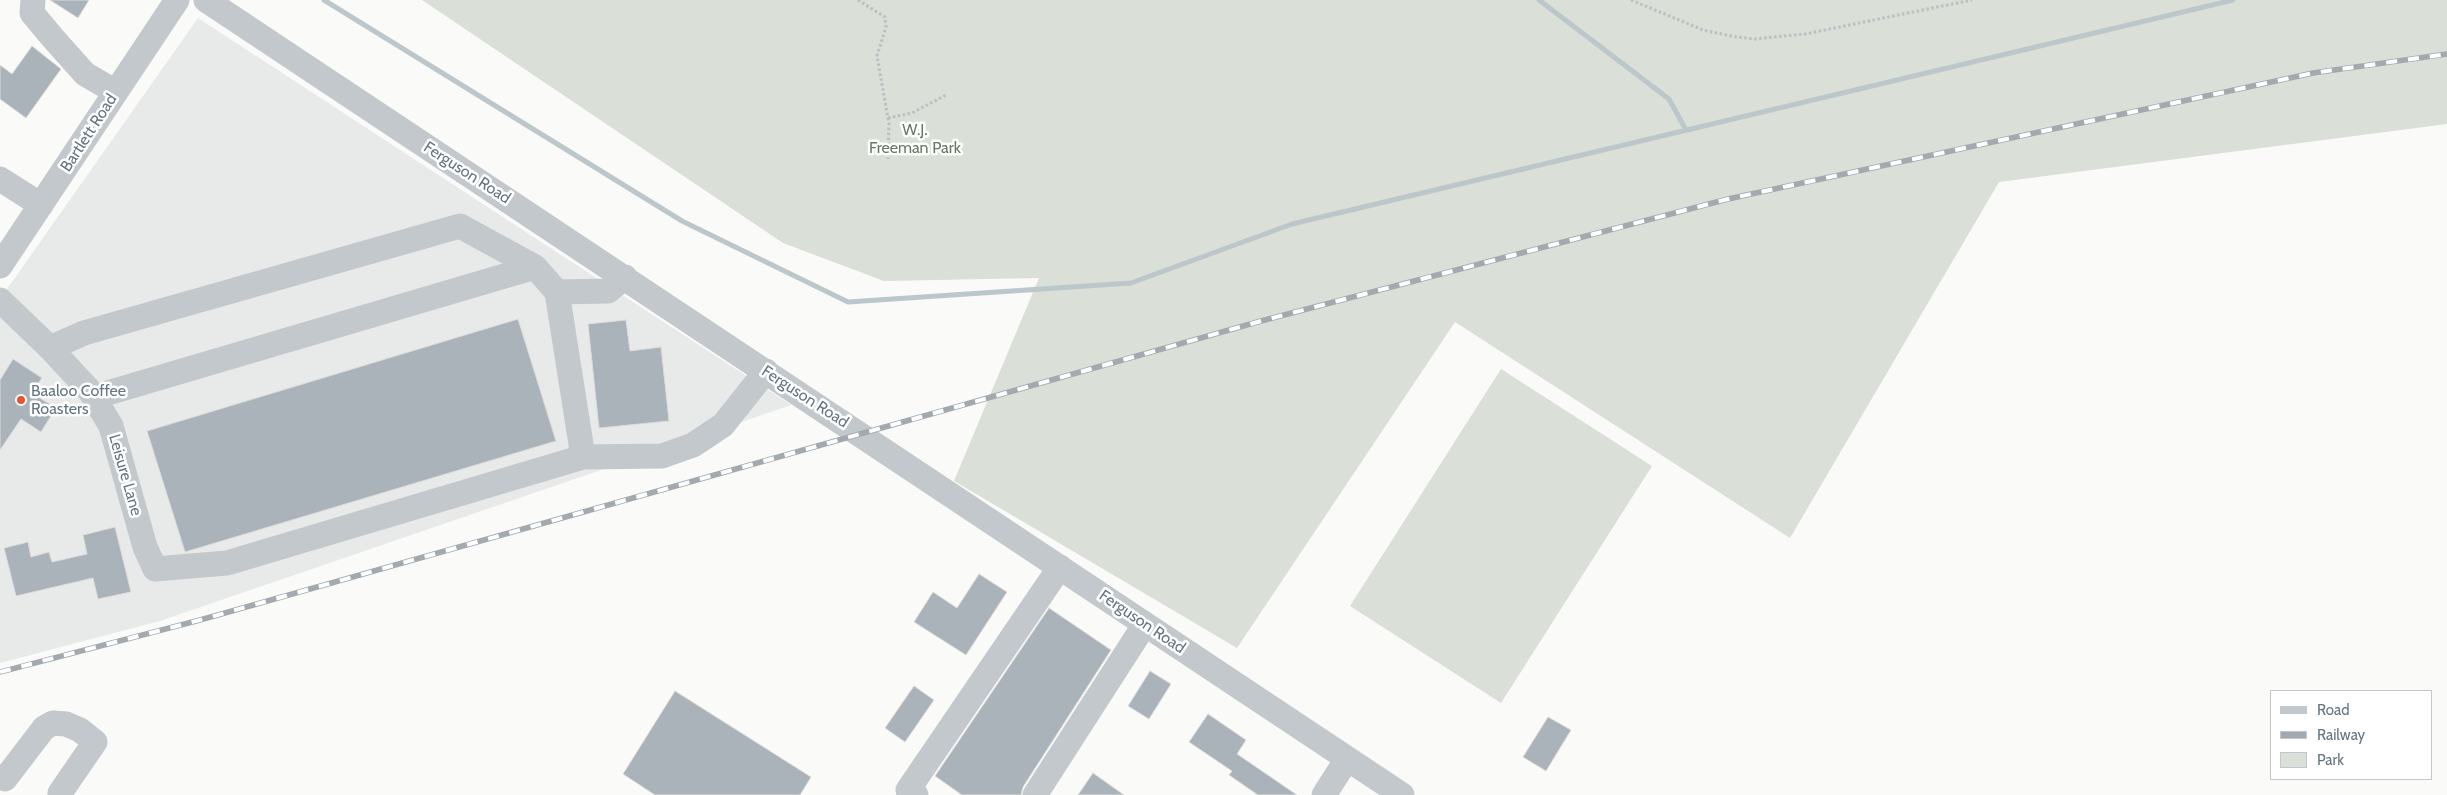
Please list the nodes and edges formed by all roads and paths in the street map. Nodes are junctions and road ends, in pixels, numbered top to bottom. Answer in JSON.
{"nodes":[{"id":1,"x":33,"y":0,"type":"edge"},
{"id":2,"x":177,"y":0,"type":"edge"},
{"id":3,"x":206,"y":0,"type":"edge"},
{"id":4,"x":858,"y":0,"type":"edge"},
{"id":5,"x":1631,"y":0,"type":"edge"},
{"id":6,"x":1972,"y":0,"type":"edge"},
{"id":7,"x":116,"y":92,"type":"junction"},
{"id":8,"x":946,"y":95,"type":"dead end"},
{"id":9,"x":888,"y":118,"type":"junction"},
{"id":10,"x":888,"y":159,"type":"dead end"},
{"id":11,"x":0,"y":179,"type":"edge"},
{"id":12,"x":41,"y":205,"type":"junction"},
{"id":13,"x":0,"y":266,"type":"edge"},
{"id":14,"x":536,"y":267,"type":"junction"},
{"id":15,"x":625,"y":277,"type":"junction"},
{"id":16,"x":556,"y":292,"type":"junction"},
{"id":17,"x":0,"y":300,"type":"edge"},
{"id":18,"x":50,"y":348,"type":"junction"},
{"id":19,"x":766,"y":371,"type":"junction"},
{"id":20,"x":94,"y":397,"type":"junction"},
{"id":21,"x":583,"y":457,"type":"junction"},
{"id":22,"x":1060,"y":567,"type":"junction"},
{"id":23,"x":1145,"y":624,"type":"junction"},
{"id":24,"x":1347,"y":760,"type":"junction"},
{"id":25,"x":0,"y":778,"type":"edge"},
{"id":26,"x":912,"y":792,"type":"edge"},
{"id":27,"x":61,"y":795,"type":"edge"},
{"id":28,"x":1036,"y":795,"type":"edge"},
{"id":29,"x":1324,"y":795,"type":"edge"},
{"id":30,"x":1402,"y":795,"type":"edge"}],
"edges":[{"from":1,"to":7,"type":"street"},
{"from":2,"to":7,"type":"street","name":"Bartlett Road"},
{"from":3,"to":15,"type":"street","name":"Ferguson Road"},
{"from":4,"to":9,"type":"path"},
{"from":5,"to":6,"type":"path"},
{"from":7,"to":12,"type":"street","name":"Bartlett Road"},
{"from":8,"to":9,"type":"path"},
{"from":9,"to":10,"type":"path"},
{"from":11,"to":12,"type":"street"},
{"from":12,"to":13,"type":"street","name":"Bartlett Road"},
{"from":14,"to":16,"type":"street"},
{"from":14,"to":18,"type":"street"},
{"from":14,"to":20,"type":"street"},
{"from":15,"to":16,"type":"street"},
{"from":15,"to":19,"type":"street","name":"Ferguson Road"},
{"from":16,"to":21,"type":"street"},
{"from":17,"to":18,"type":"street","name":"Leisure Lane"},
{"from":18,"to":20,"type":"street","name":"Leisure Lane"},
{"from":19,"to":21,"type":"street"},
{"from":19,"to":22,"type":"street","name":"Ferguson Road"},
{"from":20,"to":21,"type":"street","name":"Leisure Lane"},
{"from":22,"to":23,"type":"street","name":"Ferguson Road"},
{"from":22,"to":26,"type":"street"},
{"from":23,"to":24,"type":"street","name":"Ferguson Road"},
{"from":23,"to":28,"type":"street"},
{"from":24,"to":29,"type":"street"},
{"from":24,"to":30,"type":"street","name":"Ferguson Road"},
{"from":25,"to":27,"type":"street"}]}
